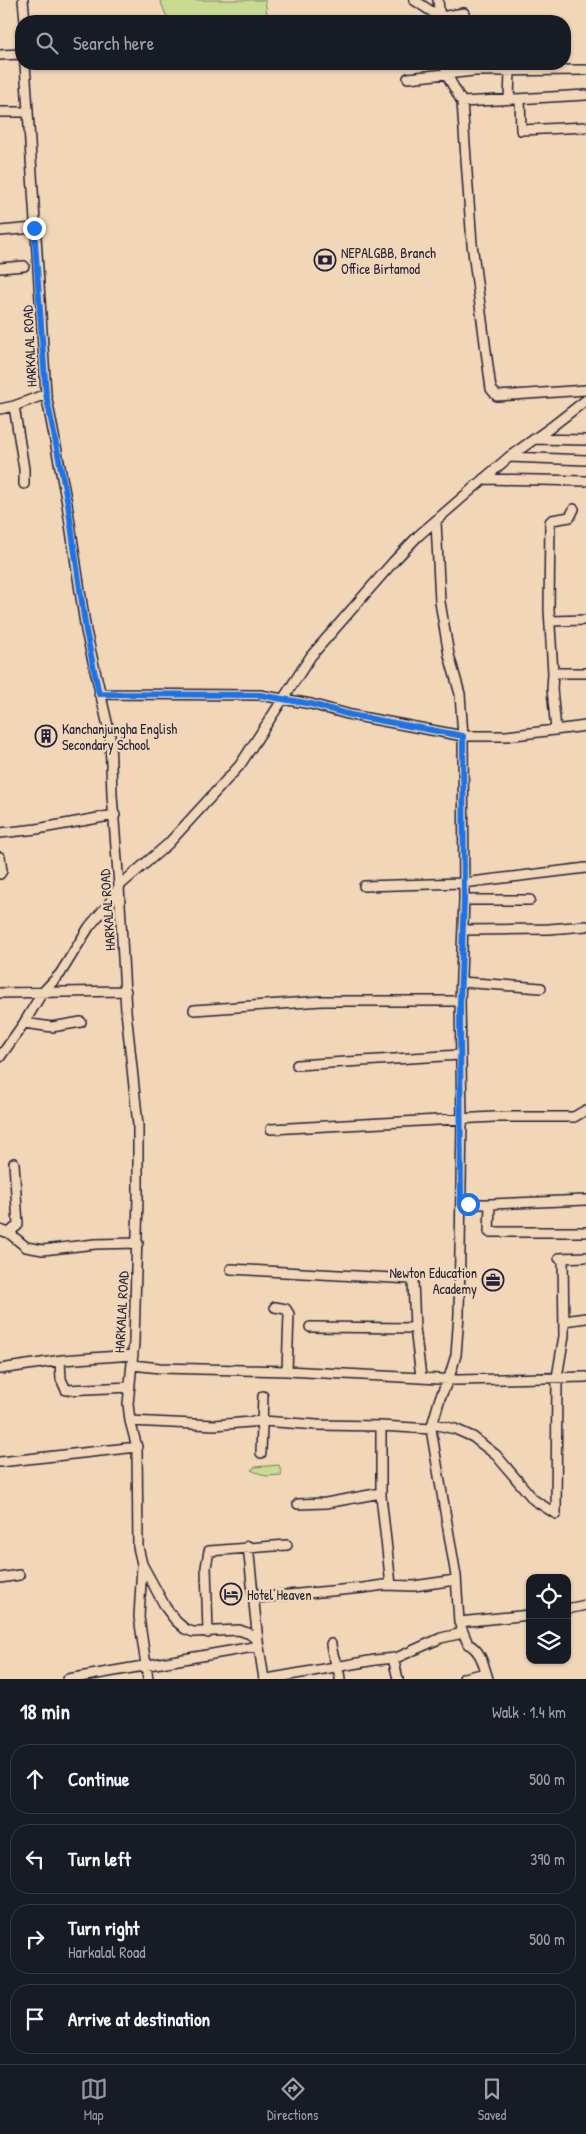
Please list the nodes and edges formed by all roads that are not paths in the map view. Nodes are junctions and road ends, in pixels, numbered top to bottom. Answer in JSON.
{"nodes":[{"id":1,"x":24,"y":0,"type":"edge"},
{"id":2,"x":414,"y":0,"type":"edge"},
{"id":3,"x":438,"y":0,"type":"edge"},
{"id":4,"x":464,"y":12,"type":"dead end"},
{"id":5,"x":25,"y":15,"type":"edge"},
{"id":6,"x":435,"y":15,"type":"edge"},
{"id":7,"x":440,"y":15,"type":"edge"},
{"id":8,"x":454,"y":15,"type":"edge"},
{"id":9,"x":15,"y":54,"type":"edge"},
{"id":10,"x":0,"y":55,"type":"edge"},
{"id":11,"x":25,"y":70,"type":"edge"},
{"id":12,"x":446,"y":70,"type":"edge"},
{"id":13,"x":586,"y":70,"type":"edge"},
{"id":14,"x":510,"y":71,"type":"junction"},
{"id":15,"x":447,"y":75,"type":"junction"},
{"id":16,"x":408,"y":78,"type":"dead end"},
{"id":17,"x":586,"y":95,"type":"edge"},
{"id":18,"x":509,"y":99,"type":"junction"},
{"id":19,"x":520,"y":99,"type":"junction"},
{"id":20,"x":462,"y":102,"type":"junction"},
{"id":21,"x":0,"y":112,"type":"edge"},
{"id":22,"x":27,"y":112,"type":"junction"},
{"id":23,"x":586,"y":126,"type":"edge"},
{"id":24,"x":34,"y":228,"type":"junction"},
{"id":25,"x":0,"y":231,"type":"edge"},
{"id":26,"x":24,"y":266,"type":"dead end"},
{"id":27,"x":0,"y":268,"type":"edge"},
{"id":28,"x":586,"y":390,"type":"edge"},
{"id":29,"x":46,"y":394,"type":"junction"},
{"id":30,"x":585,"y":401,"type":"edge"},
{"id":31,"x":14,"y":406,"type":"junction"},
{"id":32,"x":0,"y":409,"type":"edge"},
{"id":33,"x":533,"y":439,"type":"junction"},
{"id":34,"x":586,"y":440,"type":"edge"},
{"id":35,"x":509,"y":457,"type":"junction"},
{"id":36,"x":586,"y":460,"type":"edge"},
{"id":37,"x":483,"y":479,"type":"junction"},
{"id":38,"x":586,"y":481,"type":"edge"},
{"id":39,"x":24,"y":484,"type":"dead end"},
{"id":40,"x":574,"y":509,"type":"dead end"},
{"id":41,"x":436,"y":522,"type":"junction"},
{"id":42,"x":586,"y":620,"type":"edge"},
{"id":43,"x":550,"y":621,"type":"junction"},
{"id":44,"x":553,"y":673,"type":"junction"},
{"id":45,"x":586,"y":674,"type":"edge"},
{"id":46,"x":99,"y":694,"type":"junction"},
{"id":47,"x":284,"y":699,"type":"junction"},
{"id":48,"x":586,"y":726,"type":"edge"},
{"id":49,"x":556,"y":730,"type":"junction"},
{"id":50,"x":463,"y":736,"type":"junction"},
{"id":51,"x":115,"y":815,"type":"junction"},
{"id":52,"x":0,"y":834,"type":"edge"},
{"id":53,"x":0,"y":857,"type":"edge"},
{"id":54,"x":586,"y":868,"type":"edge"},
{"id":55,"x":0,"y":874,"type":"edge"},
{"id":56,"x":463,"y":883,"type":"junction"},
{"id":57,"x":120,"y":886,"type":"junction"},
{"id":58,"x":364,"y":886,"type":"dead end"},
{"id":59,"x":464,"y":900,"type":"junction"},
{"id":60,"x":530,"y":900,"type":"dead end"},
{"id":61,"x":586,"y":926,"type":"edge"},
{"id":62,"x":463,"y":930,"type":"junction"},
{"id":63,"x":461,"y":982,"type":"junction"},
{"id":64,"x":541,"y":988,"type":"dead end"},
{"id":65,"x":126,"y":991,"type":"junction"},
{"id":66,"x":0,"y":993,"type":"edge"},
{"id":67,"x":42,"y":993,"type":"junction"},
{"id":68,"x":460,"y":1002,"type":"junction"},
{"id":69,"x":194,"y":1010,"type":"dead end"},
{"id":70,"x":81,"y":1022,"type":"dead end"},
{"id":71,"x":24,"y":1023,"type":"junction"},
{"id":72,"x":1,"y":1055,"type":"edge"},
{"id":73,"x":460,"y":1055,"type":"junction"},
{"id":74,"x":297,"y":1066,"type":"dead end"},
{"id":75,"x":586,"y":1110,"type":"edge"},
{"id":76,"x":462,"y":1119,"type":"junction"},
{"id":77,"x":271,"y":1129,"type":"dead end"},
{"id":78,"x":14,"y":1163,"type":"dead end"},
{"id":79,"x":586,"y":1200,"type":"edge"},
{"id":80,"x":461,"y":1204,"type":"junction"},
{"id":81,"x":490,"y":1204,"type":"junction"},
{"id":82,"x":0,"y":1230,"type":"edge"},
{"id":83,"x":586,"y":1232,"type":"edge"},
{"id":84,"x":9,"y":1233,"type":"junction"},
{"id":85,"x":138,"y":1243,"type":"junction"},
{"id":86,"x":586,"y":1257,"type":"edge"},
{"id":87,"x":230,"y":1269,"type":"dead end"},
{"id":88,"x":275,"y":1307,"type":"dead end"},
{"id":89,"x":586,"y":1318,"type":"edge"},
{"id":90,"x":564,"y":1320,"type":"junction"},
{"id":91,"x":310,"y":1327,"type":"dead end"},
{"id":92,"x":415,"y":1328,"type":"junction"},
{"id":93,"x":133,"y":1355,"type":"junction"},
{"id":94,"x":60,"y":1361,"type":"junction"},
{"id":95,"x":132,"y":1365,"type":"junction"},
{"id":96,"x":0,"y":1369,"type":"edge"},
{"id":97,"x":287,"y":1371,"type":"junction"},
{"id":98,"x":558,"y":1376,"type":"junction"},
{"id":99,"x":421,"y":1377,"type":"junction"},
{"id":100,"x":586,"y":1377,"type":"edge"},
{"id":101,"x":449,"y":1378,"type":"junction"},
{"id":102,"x":130,"y":1387,"type":"junction"},
{"id":103,"x":263,"y":1396,"type":"dead end"},
{"id":104,"x":130,"y":1421,"type":"junction"},
{"id":105,"x":263,"y":1421,"type":"junction"},
{"id":106,"x":381,"y":1426,"type":"junction"},
{"id":107,"x":432,"y":1427,"type":"junction"},
{"id":108,"x":137,"y":1447,"type":"junction"},
{"id":109,"x":260,"y":1454,"type":"dead end"},
{"id":110,"x":0,"y":1462,"type":"edge"},
{"id":111,"x":381,"y":1493,"type":"junction"},
{"id":112,"x":298,"y":1504,"type":"dead end"},
{"id":113,"x":287,"y":1545,"type":"dead end"},
{"id":114,"x":248,"y":1546,"type":"junction"},
{"id":115,"x":142,"y":1564,"type":"junction"},
{"id":116,"x":19,"y":1575,"type":"dead end"},
{"id":117,"x":0,"y":1578,"type":"edge"},
{"id":118,"x":455,"y":1580,"type":"junction"},
{"id":119,"x":391,"y":1584,"type":"junction"},
{"id":120,"x":255,"y":1598,"type":"junction"},
{"id":121,"x":586,"y":1605,"type":"edge"},
{"id":122,"x":571,"y":1608,"type":"edge"},
{"id":123,"x":526,"y":1615,"type":"edge"},
{"id":124,"x":459,"y":1622,"type":"junction"},
{"id":125,"x":208,"y":1633,"type":"junction"},
{"id":126,"x":463,"y":1633,"type":"junction"},
{"id":127,"x":258,"y":1644,"type":"junction"},
{"id":128,"x":331,"y":1644,"type":"dead end"},
{"id":129,"x":393,"y":1658,"type":"junction"},
{"id":130,"x":146,"y":1667,"type":"junction"},
{"id":131,"x":337,"y":1667,"type":"junction"},
{"id":132,"x":487,"y":1676,"type":"edge"},
{"id":133,"x":464,"y":1678,"type":"dead end"},
{"id":134,"x":68,"y":1679,"type":"edge"},
{"id":135,"x":148,"y":1679,"type":"edge"},
{"id":136,"x":265,"y":1679,"type":"edge"},
{"id":137,"x":340,"y":1679,"type":"edge"},
{"id":138,"x":398,"y":1679,"type":"edge"}],
"edges":[{"from":1,"to":5,"type":"street"},
{"from":2,"to":6,"type":"street"},
{"from":3,"to":7,"type":"street"},
{"from":4,"to":8,"type":"street"},
{"from":9,"to":10,"type":"street"},
{"from":11,"to":22,"type":"street","name":"HARKALAL ROAD"},
{"from":12,"to":15,"type":"street"},
{"from":13,"to":14,"type":"street"},
{"from":14,"to":15,"type":"street"},
{"from":14,"to":18,"type":"street"},
{"from":15,"to":16,"type":"street"},
{"from":15,"to":20,"type":"street"},
{"from":17,"to":19,"type":"street"},
{"from":18,"to":19,"type":"street"},
{"from":18,"to":20,"type":"street"},
{"from":19,"to":23,"type":"street"},
{"from":20,"to":28,"type":"street"},
{"from":21,"to":22,"type":"street"},
{"from":22,"to":24,"type":"street","name":"HARKALAL ROAD"},
{"from":24,"to":25,"type":"street"},
{"from":24,"to":29,"type":"street","name":"HARKALAL ROAD"},
{"from":26,"to":27,"type":"street"},
{"from":29,"to":31,"type":"street"},
{"from":29,"to":46,"type":"street","name":"HARKALAL ROAD"},
{"from":30,"to":33,"type":"street"},
{"from":31,"to":32,"type":"street"},
{"from":31,"to":39,"type":"street"},
{"from":33,"to":34,"type":"street"},
{"from":33,"to":35,"type":"street"},
{"from":35,"to":36,"type":"street"},
{"from":35,"to":37,"type":"street"},
{"from":37,"to":38,"type":"street"},
{"from":37,"to":41,"type":"street"},
{"from":40,"to":43,"type":"street"},
{"from":41,"to":47,"type":"street"},
{"from":41,"to":50,"type":"street"},
{"from":42,"to":43,"type":"street"},
{"from":43,"to":44,"type":"street"},
{"from":44,"to":45,"type":"street"},
{"from":44,"to":49,"type":"street"},
{"from":46,"to":47,"type":"street"},
{"from":46,"to":51,"type":"street","name":"HARKALAL ROAD"},
{"from":47,"to":50,"type":"street"},
{"from":47,"to":57,"type":"street"},
{"from":48,"to":49,"type":"street"},
{"from":49,"to":50,"type":"street"},
{"from":50,"to":56,"type":"street"},
{"from":51,"to":52,"type":"street"},
{"from":51,"to":57,"type":"street","name":"HARKALAL ROAD"},
{"from":53,"to":55,"type":"street"},
{"from":54,"to":56,"type":"street"},
{"from":56,"to":58,"type":"street"},
{"from":56,"to":59,"type":"street"},
{"from":57,"to":65,"type":"street","name":"HARKALAL ROAD"},
{"from":57,"to":67,"type":"street"},
{"from":59,"to":60,"type":"street"},
{"from":59,"to":62,"type":"street"},
{"from":61,"to":62,"type":"street"},
{"from":62,"to":63,"type":"street"},
{"from":63,"to":64,"type":"street"},
{"from":63,"to":68,"type":"street"},
{"from":65,"to":67,"type":"street"},
{"from":65,"to":85,"type":"street","name":"HARKALAL ROAD"},
{"from":66,"to":67,"type":"street"},
{"from":67,"to":71,"type":"street"},
{"from":68,"to":69,"type":"street"},
{"from":68,"to":73,"type":"street"},
{"from":70,"to":71,"type":"street"},
{"from":71,"to":72,"type":"street"},
{"from":73,"to":74,"type":"street"},
{"from":73,"to":76,"type":"street"},
{"from":75,"to":76,"type":"street"},
{"from":76,"to":77,"type":"street"},
{"from":76,"to":80,"type":"street"},
{"from":78,"to":84,"type":"street"},
{"from":79,"to":81,"type":"street"},
{"from":80,"to":81,"type":"street"},
{"from":80,"to":101,"type":"street"},
{"from":81,"to":83,"type":"street"},
{"from":82,"to":84,"type":"street"},
{"from":84,"to":85,"type":"street"},
{"from":85,"to":93,"type":"street","name":"HARKALAL ROAD"},
{"from":86,"to":90,"type":"street"},
{"from":87,"to":92,"type":"street"},
{"from":88,"to":97,"type":"street"},
{"from":89,"to":90,"type":"street"},
{"from":90,"to":98,"type":"street"},
{"from":91,"to":92,"type":"street"},
{"from":92,"to":99,"type":"street"},
{"from":93,"to":94,"type":"street"},
{"from":93,"to":95,"type":"street","name":"HARKALAL ROAD"},
{"from":94,"to":96,"type":"street"},
{"from":94,"to":102,"type":"street"},
{"from":95,"to":97,"type":"street"},
{"from":95,"to":102,"type":"street","name":"HARKALAL ROAD"},
{"from":97,"to":99,"type":"street"},
{"from":98,"to":100,"type":"street"},
{"from":98,"to":101,"type":"street"},
{"from":98,"to":107,"type":"street"},
{"from":99,"to":101,"type":"street"},
{"from":101,"to":107,"type":"street"},
{"from":102,"to":104,"type":"street","name":"HARKALAL ROAD"},
{"from":103,"to":105,"type":"street"},
{"from":104,"to":105,"type":"street"},
{"from":104,"to":108,"type":"street","name":"HARKALAL ROAD"},
{"from":105,"to":106,"type":"street"},
{"from":105,"to":109,"type":"street"},
{"from":106,"to":107,"type":"street"},
{"from":106,"to":111,"type":"street"},
{"from":107,"to":118,"type":"street"},
{"from":108,"to":110,"type":"street"},
{"from":108,"to":115,"type":"street","name":"HARKALAL ROAD"},
{"from":111,"to":112,"type":"street"},
{"from":111,"to":119,"type":"street"},
{"from":113,"to":114,"type":"street"},
{"from":114,"to":120,"type":"street"},
{"from":114,"to":125,"type":"street"},
{"from":115,"to":125,"type":"street","name":"HARKALAL ROAD"},
{"from":115,"to":130,"type":"street"},
{"from":116,"to":117,"type":"street"},
{"from":118,"to":119,"type":"street"},
{"from":118,"to":124,"type":"street"},
{"from":119,"to":120,"type":"street"},
{"from":120,"to":127,"type":"street"},
{"from":121,"to":122,"type":"street"},
{"from":123,"to":124,"type":"street"},
{"from":124,"to":126,"type":"street"},
{"from":125,"to":127,"type":"street","name":"HARKALAL ROAD"},
{"from":126,"to":129,"type":"street"},
{"from":126,"to":132,"type":"street"},
{"from":127,"to":130,"type":"street"},
{"from":127,"to":136,"type":"street"},
{"from":128,"to":131,"type":"street"},
{"from":129,"to":131,"type":"street"},
{"from":129,"to":138,"type":"street"},
{"from":130,"to":134,"type":"street"},
{"from":130,"to":135,"type":"street"},
{"from":131,"to":136,"type":"street"},
{"from":131,"to":137,"type":"street"},
{"from":132,"to":133,"type":"street"}]}
